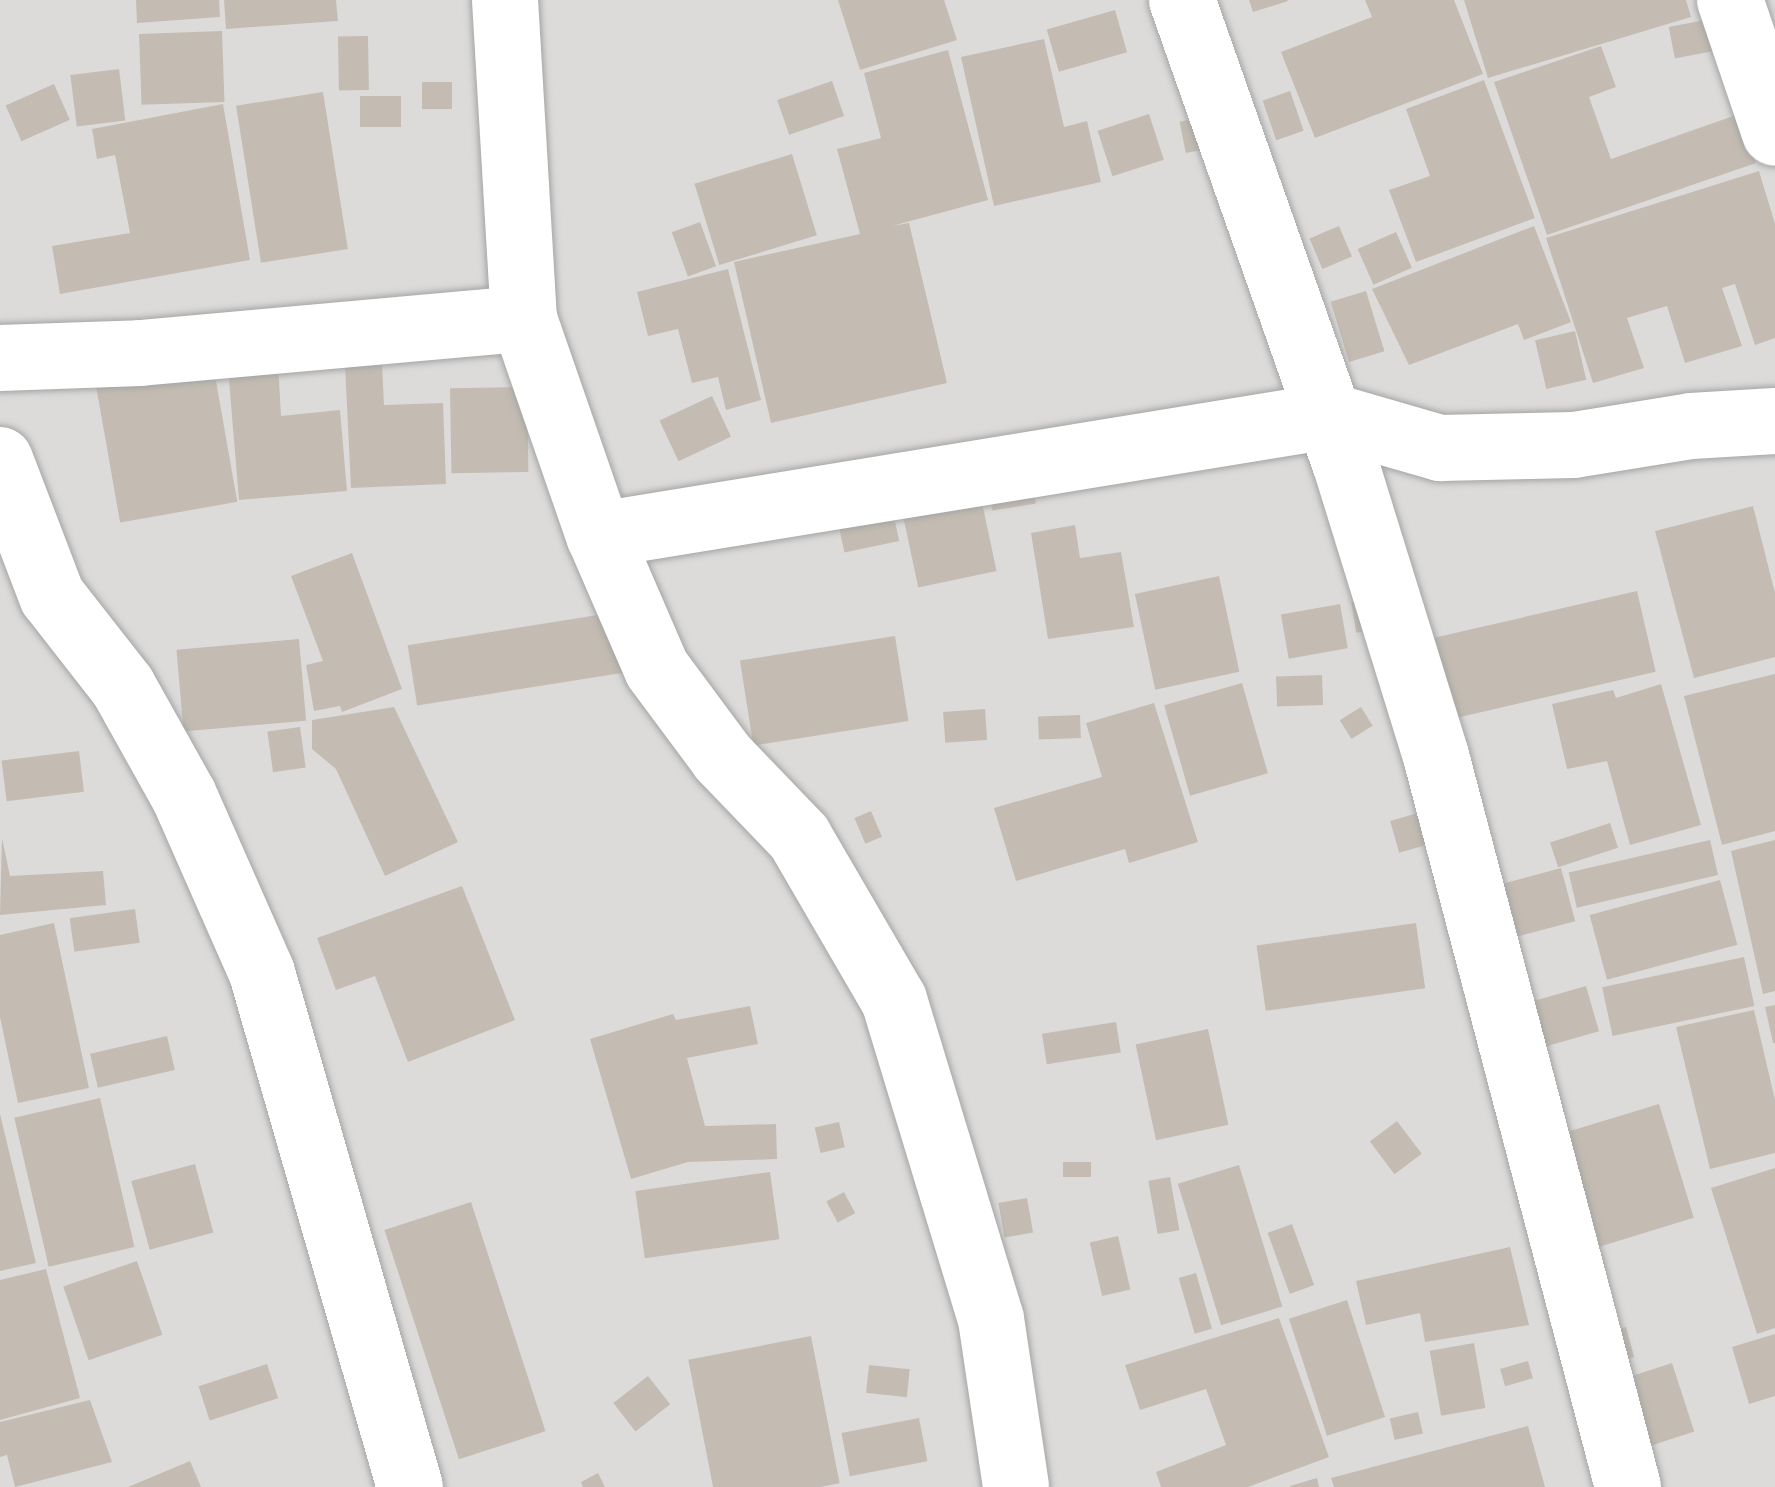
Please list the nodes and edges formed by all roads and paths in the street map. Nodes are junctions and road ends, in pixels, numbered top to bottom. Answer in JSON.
{"nodes":[{"id":1,"x":506,"y":0,"type":"edge"},
{"id":2,"x":1182,"y":0,"type":"edge"},
{"id":3,"x":1730,"y":0,"type":"edge"},
{"id":4,"x":1775,"y":133,"type":"edge"},
{"id":5,"x":524,"y":319,"type":"junction"},
{"id":6,"x":0,"y":358,"type":"edge"},
{"id":7,"x":1329,"y":416,"type":"junction"},
{"id":8,"x":1775,"y":421,"type":"edge"},
{"id":9,"x":0,"y":460,"type":"edge"},
{"id":10,"x":599,"y":535,"type":"junction"},
{"id":11,"x":410,"y":1487,"type":"edge"},
{"id":12,"x":1016,"y":1487,"type":"edge"},
{"id":13,"x":1628,"y":1487,"type":"edge"}],
"edges":[{"from":1,"to":5,"type":"street"},
{"from":2,"to":7,"type":"street"},
{"from":3,"to":4,"type":"street"},
{"from":5,"to":6,"type":"street"},
{"from":5,"to":10,"type":"street"},
{"from":7,"to":8,"type":"street"},
{"from":7,"to":10,"type":"street"},
{"from":7,"to":13,"type":"street"},
{"from":9,"to":11,"type":"street"},
{"from":10,"to":12,"type":"street"}]}
